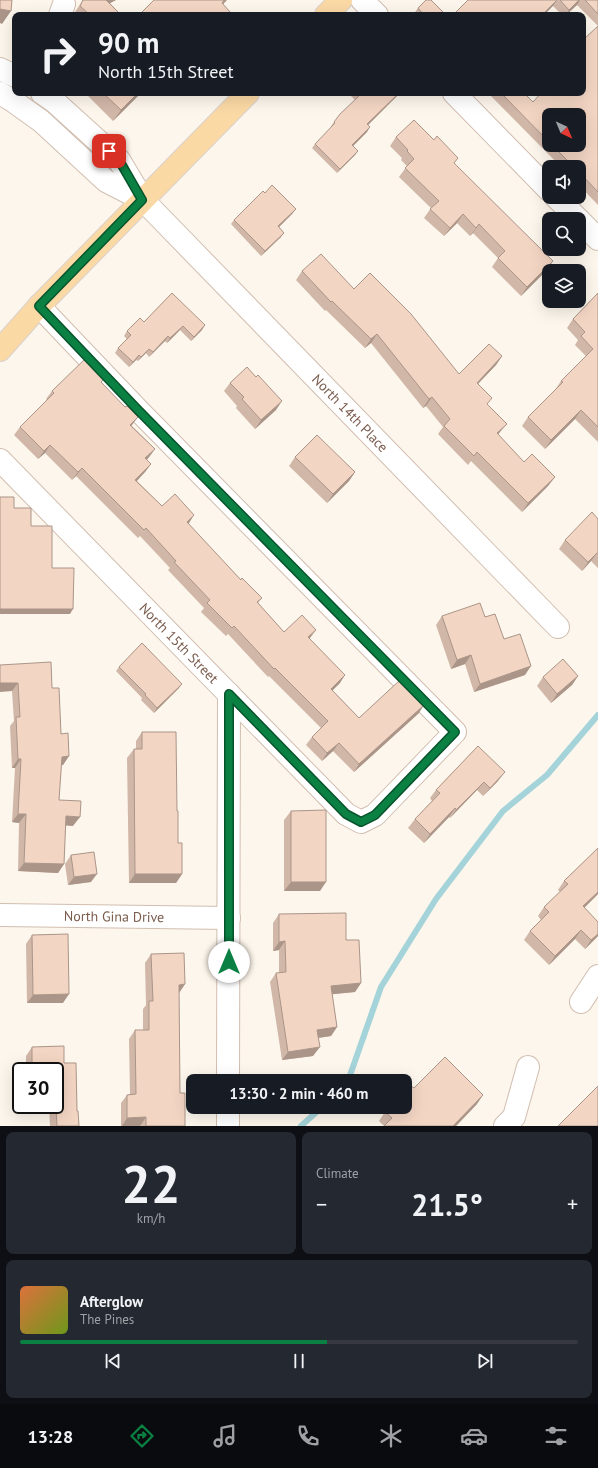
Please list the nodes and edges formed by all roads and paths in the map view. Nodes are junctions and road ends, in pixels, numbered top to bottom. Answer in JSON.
{"nodes":[{"id":1,"x":340,"y":0,"type":"edge"},
{"id":2,"x":362,"y":0,"type":"edge"},
{"id":3,"x":329,"y":12,"type":"edge"},
{"id":4,"x":374,"y":12,"type":"edge"},
{"id":5,"x":0,"y":69,"type":"edge"},
{"id":6,"x":12,"y":75,"type":"edge"},
{"id":7,"x":0,"y":93,"type":"edge"},
{"id":8,"x":46,"y":96,"type":"edge"},
{"id":9,"x":245,"y":96,"type":"edge"},
{"id":10,"x":457,"y":96,"type":"edge"},
{"id":11,"x":542,"y":183,"type":"edge"},
{"id":12,"x":142,"y":200,"type":"junction"},
{"id":13,"x":563,"y":204,"type":"edge"},
{"id":14,"x":570,"y":212,"type":"edge"},
{"id":15,"x":586,"y":228,"type":"edge"},
{"id":16,"x":598,"y":239,"type":"edge"},
{"id":17,"x":39,"y":306,"type":"junction"},
{"id":18,"x":0,"y":350,"type":"edge"},
{"id":19,"x":0,"y":460,"type":"edge"},
{"id":20,"x":558,"y":626,"type":"dead end"},
{"id":21,"x":229,"y":694,"type":"junction"},
{"id":22,"x":0,"y":915,"type":"edge"},
{"id":23,"x":229,"y":918,"type":"junction"},
{"id":24,"x":598,"y":976,"type":"edge"},
{"id":25,"x":581,"y":1002,"type":"dead end"},
{"id":26,"x":528,"y":1067,"type":"dead end"},
{"id":27,"x":228,"y":1074,"type":"edge"},
{"id":28,"x":228,"y":1114,"type":"edge"},
{"id":29,"x":228,"y":1126,"type":"edge"},
{"id":30,"x":505,"y":1126,"type":"edge"}],
"edges":[{"from":1,"to":3,"type":"main road"},
{"from":2,"to":4,"type":"street"},
{"from":5,"to":6,"type":"street"},
{"from":7,"to":12,"type":"street","name":"North 14th Place"},
{"from":8,"to":12,"type":"street","name":"North 14th Place"},
{"from":9,"to":12,"type":"main road"},
{"from":10,"to":11,"type":"street"},
{"from":12,"to":17,"type":"main road"},
{"from":12,"to":20,"type":"street","name":"North 14th Place"},
{"from":13,"to":14,"type":"street"},
{"from":15,"to":16,"type":"street"},
{"from":17,"to":18,"type":"main road"},
{"from":17,"to":21,"type":"street","name":"North 15th Street"},
{"from":19,"to":21,"type":"street","name":"North 15th Street"},
{"from":21,"to":23,"type":"street"},
{"from":22,"to":23,"type":"street","name":"North Gina Drive"},
{"from":23,"to":27,"type":"street"},
{"from":24,"to":25,"type":"street"},
{"from":26,"to":30,"type":"street"},
{"from":28,"to":29,"type":"street"}]}
